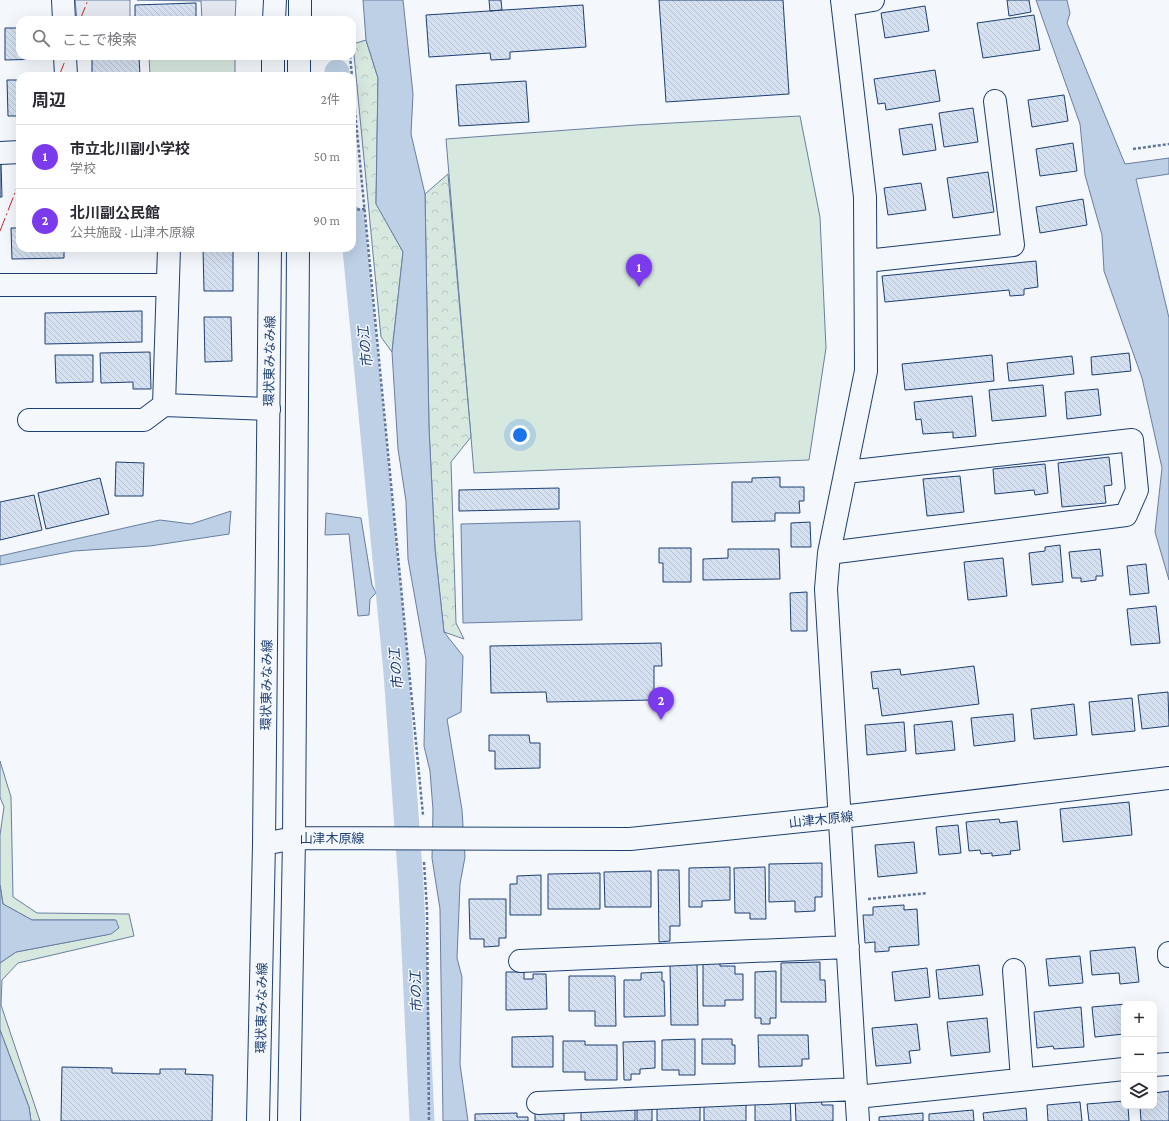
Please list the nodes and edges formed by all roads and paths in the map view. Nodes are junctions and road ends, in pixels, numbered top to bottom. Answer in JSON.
{"nodes":[{"id":1,"x":63,"y":0,"type":"edge"},
{"id":2,"x":275,"y":0,"type":"edge"},
{"id":3,"x":300,"y":0,"type":"edge"},
{"id":4,"x":874,"y":0,"type":"edge"},
{"id":5,"x":842,"y":3,"type":"edge"},
{"id":6,"x":64,"y":16,"type":"edge"},
{"id":7,"x":274,"y":16,"type":"edge"},
{"id":8,"x":300,"y":16,"type":"edge"},
{"id":9,"x":65,"y":60,"type":"edge"},
{"id":10,"x":273,"y":60,"type":"edge"},
{"id":11,"x":299,"y":60,"type":"edge"},
{"id":12,"x":350,"y":60,"type":"edge"},
{"id":13,"x":66,"y":72,"type":"edge"},
{"id":14,"x":273,"y":72,"type":"edge"},
{"id":15,"x":299,"y":72,"type":"edge"},
{"id":16,"x":352,"y":72,"type":"edge"},
{"id":17,"x":995,"y":101,"type":"dead end"},
{"id":18,"x":356,"y":120,"type":"edge"},
{"id":19,"x":1169,"y":144,"type":"edge"},
{"id":20,"x":1134,"y":149,"type":"dead end"},
{"id":21,"x":16,"y":152,"type":"edge"},
{"id":22,"x":0,"y":153,"type":"edge"},
{"id":23,"x":365,"y":209,"type":"junction"},
{"id":24,"x":356,"y":210,"type":"edge"},
{"id":25,"x":168,"y":252,"type":"edge"},
{"id":26,"x":270,"y":252,"type":"edge"},
{"id":27,"x":298,"y":252,"type":"edge"},
{"id":28,"x":866,"y":261,"type":"junction"},
{"id":29,"x":0,"y":285,"type":"edge"},
{"id":30,"x":167,"y":285,"type":"junction"},
{"id":31,"x":164,"y":405,"type":"junction"},
{"id":32,"x":269,"y":409,"type":"junction"},
{"id":33,"x":30,"y":420,"type":"dead end"},
{"id":34,"x":846,"y":472,"type":"junction"},
{"id":35,"x":829,"y":553,"type":"junction"},
{"id":36,"x":1169,"y":778,"type":"edge"},
{"id":37,"x":841,"y":817,"type":"junction"},
{"id":38,"x":294,"y":838,"type":"junction"},
{"id":39,"x":417,"y":838,"type":"junction"},
{"id":40,"x":264,"y":844,"type":"junction"},
{"id":41,"x":927,"y":893,"type":"dead end"},
{"id":42,"x":846,"y":902,"type":"junction"},
{"id":43,"x":848,"y":946,"type":"junction"},
{"id":44,"x":520,"y":961,"type":"dead end"},
{"id":45,"x":1014,"y":970,"type":"dead end"},
{"id":46,"x":1169,"y":1064,"type":"edge"},
{"id":47,"x":1157,"y":1065,"type":"edge"},
{"id":48,"x":1121,"y":1069,"type":"edge"},
{"id":49,"x":1022,"y":1079,"type":"junction"},
{"id":50,"x":857,"y":1093,"type":"junction"},
{"id":51,"x":538,"y":1103,"type":"dead end"},
{"id":52,"x":258,"y":1121,"type":"edge"},
{"id":53,"x":289,"y":1121,"type":"edge"},
{"id":54,"x":429,"y":1121,"type":"edge"},
{"id":55,"x":858,"y":1121,"type":"edge"}],
"edges":[{"from":1,"to":6,"type":"street"},
{"from":2,"to":7,"type":"street"},
{"from":3,"to":8,"type":"street"},
{"from":4,"to":5,"type":"street"},
{"from":5,"to":28,"type":"street"},
{"from":9,"to":13,"type":"street"},
{"from":10,"to":14,"type":"street"},
{"from":11,"to":15,"type":"street"},
{"from":12,"to":16,"type":"path"},
{"from":17,"to":28,"type":"street"},
{"from":18,"to":23,"type":"path"},
{"from":19,"to":20,"type":"path"},
{"from":21,"to":22,"type":"street"},
{"from":23,"to":24,"type":"path"},
{"from":23,"to":39,"type":"path"},
{"from":25,"to":30,"type":"street"},
{"from":26,"to":32,"type":"street","name":"環状東みなみ線"},
{"from":27,"to":38,"type":"street"},
{"from":28,"to":34,"type":"street"},
{"from":29,"to":30,"type":"street"},
{"from":30,"to":31,"type":"street"},
{"from":31,"to":32,"type":"street"},
{"from":31,"to":33,"type":"street"},
{"from":32,"to":40,"type":"street","name":"環状東みなみ線"},
{"from":34,"to":35,"type":"street"},
{"from":34,"to":35,"type":"street"},
{"from":35,"to":37,"type":"street"},
{"from":36,"to":37,"type":"street","name":"山津木原線"},
{"from":37,"to":39,"type":"street","name":"山津木原線"},
{"from":37,"to":42,"type":"street"},
{"from":38,"to":39,"type":"street","name":"山津木原線"},
{"from":38,"to":40,"type":"street","name":"山津木原線"},
{"from":38,"to":53,"type":"street"},
{"from":39,"to":54,"type":"path"},
{"from":40,"to":52,"type":"street","name":"環状東みなみ線"},
{"from":41,"to":42,"type":"path"},
{"from":42,"to":43,"type":"street"},
{"from":43,"to":44,"type":"street"},
{"from":43,"to":50,"type":"street"},
{"from":45,"to":49,"type":"street"},
{"from":46,"to":47,"type":"street"},
{"from":48,"to":49,"type":"street"},
{"from":49,"to":50,"type":"street"},
{"from":50,"to":51,"type":"street"},
{"from":50,"to":55,"type":"street"}]}
